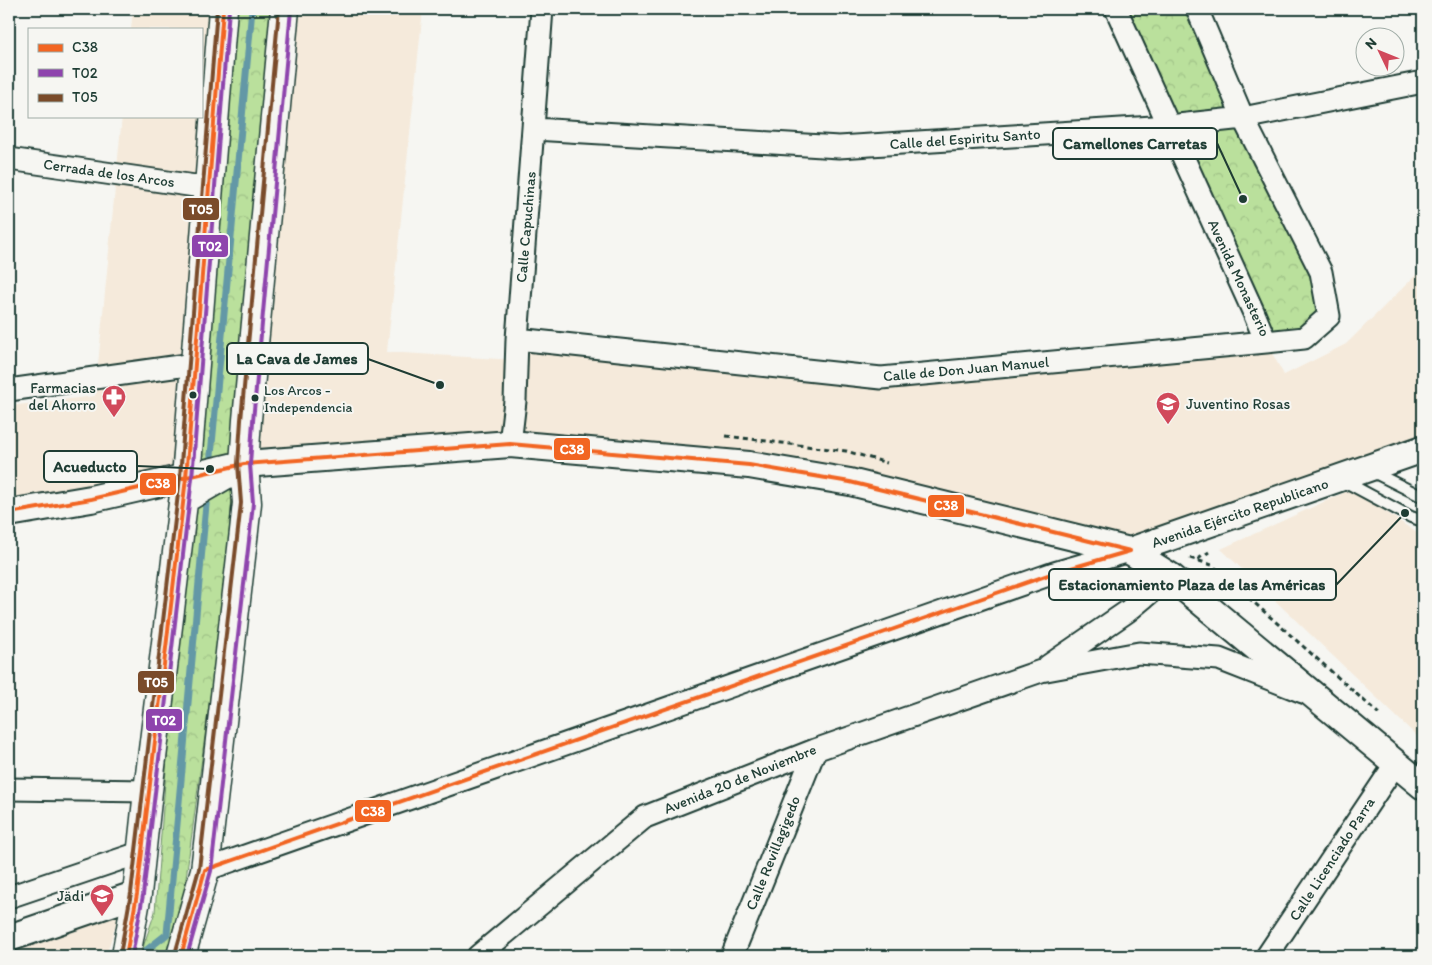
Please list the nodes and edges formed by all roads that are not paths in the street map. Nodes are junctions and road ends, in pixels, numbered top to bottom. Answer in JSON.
{"nodes":[{"id":1,"x":223,"y":9,"type":"edge"},
{"id":2,"x":285,"y":9,"type":"edge"},
{"id":3,"x":542,"y":9,"type":"edge"},
{"id":4,"x":1116,"y":9,"type":"edge"},
{"id":5,"x":1197,"y":9,"type":"edge"},
{"id":6,"x":1423,"y":82,"type":"edge"},
{"id":7,"x":1243,"y":118,"type":"junction"},
{"id":8,"x":1169,"y":126,"type":"junction"},
{"id":9,"x":534,"y":129,"type":"junction"},
{"id":10,"x":9,"y":158,"type":"edge"},
{"id":11,"x":209,"y":188,"type":"junction"},
{"id":12,"x":517,"y":339,"type":"junction"},
{"id":13,"x":1266,"y":342,"type":"junction"},
{"id":14,"x":194,"y":364,"type":"junction"},
{"id":15,"x":9,"y":390,"type":"edge"},
{"id":16,"x":510,"y":444,"type":"junction"},
{"id":17,"x":1423,"y":448,"type":"edge"},
{"id":18,"x":244,"y":464,"type":"junction"},
{"id":19,"x":1366,"y":469,"type":"junction"},
{"id":20,"x":1339,"y":479,"type":"junction"},
{"id":21,"x":185,"y":488,"type":"junction"},
{"id":22,"x":1423,"y":497,"type":"edge"},
{"id":23,"x":9,"y":513,"type":"edge"},
{"id":24,"x":1423,"y":521,"type":"edge"},
{"id":25,"x":1130,"y":552,"type":"junction"},
{"id":26,"x":1170,"y":576,"type":"junction"},
{"id":27,"x":1041,"y":671,"type":"junction"},
{"id":28,"x":1317,"y":698,"type":"junction"},
{"id":29,"x":815,"y":750,"type":"junction"},
{"id":30,"x":1396,"y":763,"type":"junction"},
{"id":31,"x":1423,"y":786,"type":"edge"},
{"id":32,"x":9,"y":789,"type":"edge"},
{"id":33,"x":148,"y":790,"type":"junction"},
{"id":34,"x":142,"y":852,"type":"junction"},
{"id":35,"x":205,"y":870,"type":"junction"},
{"id":36,"x":138,"y":894,"type":"junction"},
{"id":37,"x":9,"y":897,"type":"edge"},
{"id":38,"x":9,"y":938,"type":"edge"},
{"id":39,"x":126,"y":956,"type":"edge"},
{"id":40,"x":181,"y":956,"type":"edge"},
{"id":41,"x":478,"y":956,"type":"edge"},
{"id":42,"x":732,"y":956,"type":"edge"},
{"id":43,"x":1268,"y":956,"type":"edge"}],
"edges":[{"from":1,"to":11,"type":"main road"},
{"from":2,"to":18,"type":"main road"},
{"from":3,"to":9,"type":"street","name":"Calle Capuchinas"},
{"from":4,"to":8,"type":"street","name":"Avenida Monasterio"},
{"from":5,"to":7,"type":"street","name":"Avenida Monasterio"},
{"from":6,"to":7,"type":"street","name":"Calle del Espiritu Santo"},
{"from":7,"to":8,"type":"street","name":"Calle del Espiritu Santo"},
{"from":7,"to":13,"type":"street","name":"Avenida Monasterio"},
{"from":8,"to":9,"type":"street","name":"Calle del Espiritu Santo"},
{"from":8,"to":13,"type":"street","name":"Avenida Monasterio"},
{"from":9,"to":12,"type":"street","name":"Calle Capuchinas"},
{"from":10,"to":11,"type":"street","name":"Cerrada de los Arcos"},
{"from":11,"to":14,"type":"main road"},
{"from":12,"to":13,"type":"street","name":"Calle de Don Juan Manuel"},
{"from":12,"to":16,"type":"street","name":"Calle Capuchinas"},
{"from":14,"to":15,"type":"street"},
{"from":14,"to":21,"type":"main road"},
{"from":16,"to":18,"type":"street","name":"Avenida 20 de Noviembre"},
{"from":16,"to":25,"type":"street","name":"Avenida 20 de Noviembre"},
{"from":17,"to":19,"type":"street","name":"Avenida Ejército Republicano"},
{"from":18,"to":21,"type":"main road"},
{"from":18,"to":35,"type":"main road"},
{"from":19,"to":20,"type":"street","name":"Avenida Ejército Republicano"},
{"from":19,"to":22,"type":"lane"},
{"from":20,"to":24,"type":"lane"},
{"from":20,"to":25,"type":"street","name":"Avenida Ejército Republicano"},
{"from":21,"to":23,"type":"street"},
{"from":21,"to":33,"type":"main road"},
{"from":25,"to":26,"type":"street","name":"Avenida 20 de Noviembre"},
{"from":25,"to":35,"type":"street","name":"Avenida Ejército Republicano"},
{"from":26,"to":27,"type":"street","name":"Avenida 20 de Noviembre"},
{"from":26,"to":28,"type":"street","name":"Avenida 20 de Noviembre"},
{"from":27,"to":28,"type":"street","name":"Avenida 20 de Noviembre"},
{"from":27,"to":29,"type":"street","name":"Avenida 20 de Noviembre"},
{"from":28,"to":30,"type":"street","name":"Avenida 20 de Noviembre"},
{"from":29,"to":41,"type":"street","name":"Avenida 20 de Noviembre"},
{"from":29,"to":42,"type":"street","name":"Calle Revillagigedo"},
{"from":30,"to":31,"type":"street","name":"Avenida 20 de Noviembre"},
{"from":30,"to":43,"type":"street","name":"Calle Licenciado Parra"},
{"from":32,"to":33,"type":"street"},
{"from":33,"to":34,"type":"main road"},
{"from":34,"to":36,"type":"main road"},
{"from":34,"to":37,"type":"street"},
{"from":35,"to":40,"type":"main road"},
{"from":36,"to":38,"type":"street"},
{"from":36,"to":39,"type":"main road"}]}
